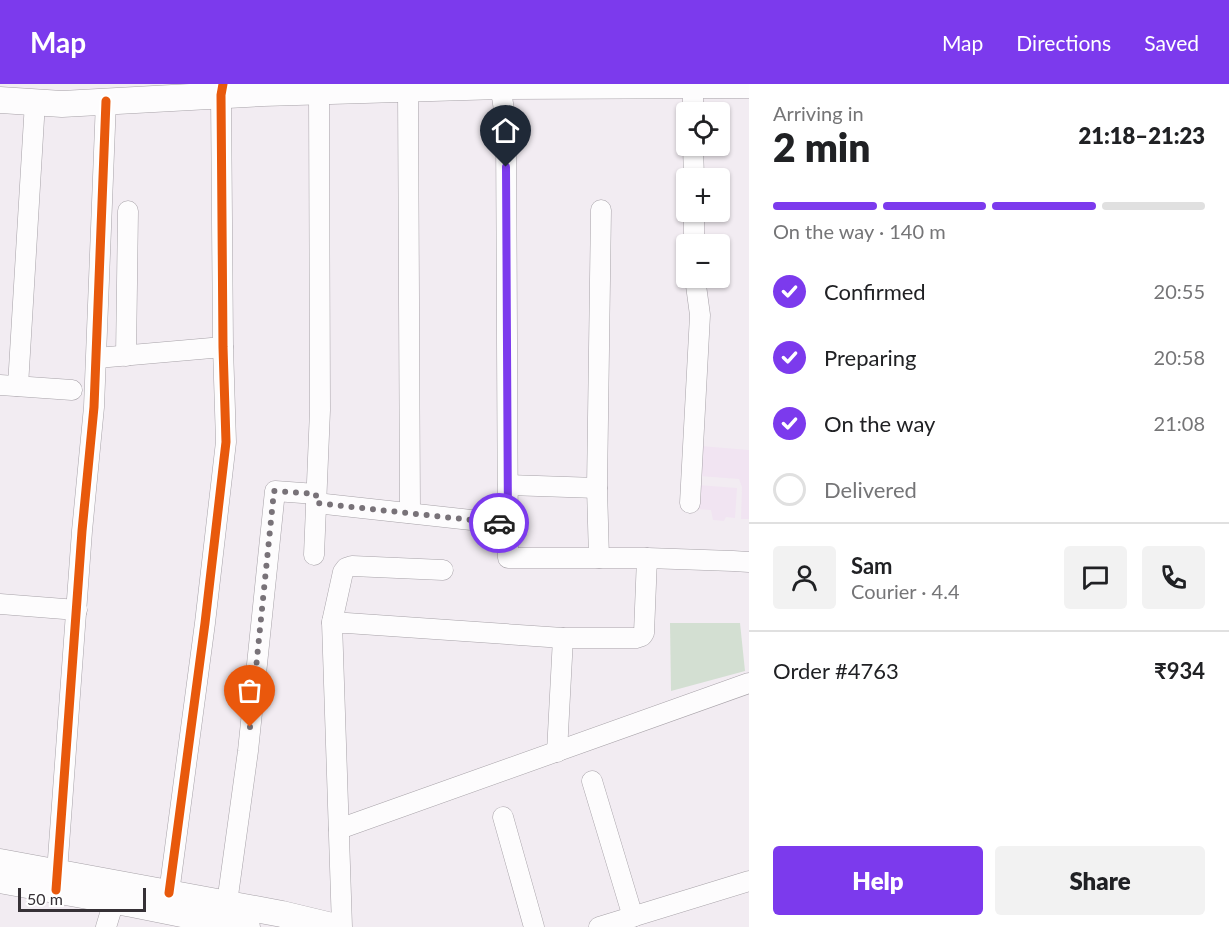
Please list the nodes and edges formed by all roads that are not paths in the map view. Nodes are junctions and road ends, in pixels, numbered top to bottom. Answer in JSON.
{"nodes":[{"id":1,"x":500,"y":85,"type":"edge"},
{"id":2,"x":693,"y":85,"type":"edge"},
{"id":3,"x":749,"y":85,"type":"edge"},
{"id":4,"x":408,"y":88,"type":"junction"},
{"id":5,"x":222,"y":89,"type":"edge"},
{"id":6,"x":319,"y":91,"type":"junction"},
{"id":7,"x":0,"y":100,"type":"edge"},
{"id":8,"x":106,"y":101,"type":"junction"},
{"id":9,"x":35,"y":102,"type":"junction"},
{"id":10,"x":693,"y":102,"type":"edge"},
{"id":11,"x":602,"y":210,"type":"dead end"},
{"id":12,"x":128,"y":211,"type":"dead end"},
{"id":13,"x":696,"y":288,"type":"edge"},
{"id":14,"x":223,"y":347,"type":"junction"},
{"id":15,"x":126,"y":356,"type":"junction"},
{"id":16,"x":97,"y":358,"type":"junction"},
{"id":17,"x":9,"y":385,"type":"edge"},
{"id":18,"x":72,"y":390,"type":"dead end"},
{"id":19,"x":508,"y":485,"type":"junction"},
{"id":20,"x":597,"y":488,"type":"junction"},
{"id":21,"x":316,"y":499,"type":"junction"},
{"id":22,"x":690,"y":503,"type":"dead end"},
{"id":23,"x":410,"y":513,"type":"junction"},
{"id":24,"x":508,"y":524,"type":"junction"},
{"id":25,"x":314,"y":555,"type":"dead end"},
{"id":26,"x":599,"y":558,"type":"junction"},
{"id":27,"x":647,"y":558,"type":"junction"},
{"id":28,"x":749,"y":562,"type":"edge"},
{"id":29,"x":443,"y":570,"type":"dead end"},
{"id":30,"x":0,"y":604,"type":"edge"},
{"id":31,"x":77,"y":610,"type":"junction"},
{"id":32,"x":332,"y":622,"type":"junction"},
{"id":33,"x":563,"y":638,"type":"junction"},
{"id":34,"x":749,"y":683,"type":"edge"},
{"id":35,"x":557,"y":752,"type":"junction"},
{"id":36,"x":592,"y":781,"type":"dead end"},
{"id":37,"x":503,"y":817,"type":"dead end"},
{"id":38,"x":339,"y":829,"type":"junction"},
{"id":39,"x":0,"y":862,"type":"edge"},
{"id":40,"x":0,"y":880,"type":"edge"},
{"id":41,"x":56,"y":881,"type":"junction"},
{"id":42,"x":749,"y":881,"type":"edge"},
{"id":43,"x":169,"y":892,"type":"junction"},
{"id":44,"x":114,"y":901,"type":"junction"},
{"id":45,"x":227,"y":903,"type":"junction"},
{"id":46,"x":633,"y":916,"type":"junction"},
{"id":47,"x":106,"y":927,"type":"edge"},
{"id":48,"x":247,"y":927,"type":"edge"},
{"id":49,"x":336,"y":927,"type":"edge"},
{"id":50,"x":342,"y":927,"type":"edge"},
{"id":51,"x":534,"y":927,"type":"edge"},
{"id":52,"x":599,"y":927,"type":"edge"}],
"edges":[{"from":1,"to":2,"type":"street"},
{"from":1,"to":4,"type":"street"},
{"from":1,"to":19,"type":"street"},
{"from":2,"to":3,"type":"street"},
{"from":2,"to":10,"type":"street"},
{"from":4,"to":6,"type":"street"},
{"from":4,"to":23,"type":"street"},
{"from":5,"to":6,"type":"street"},
{"from":5,"to":8,"type":"street"},
{"from":5,"to":14,"type":"street"},
{"from":6,"to":21,"type":"street"},
{"from":7,"to":9,"type":"street"},
{"from":8,"to":9,"type":"street"},
{"from":8,"to":16,"type":"street"},
{"from":9,"to":17,"type":"street"},
{"from":11,"to":20,"type":"street"},
{"from":12,"to":15,"type":"street"},
{"from":13,"to":22,"type":"street"},
{"from":14,"to":15,"type":"street"},
{"from":14,"to":43,"type":"street"},
{"from":15,"to":16,"type":"street"},
{"from":16,"to":31,"type":"street"},
{"from":17,"to":18,"type":"street"},
{"from":19,"to":20,"type":"street"},
{"from":19,"to":24,"type":"street"},
{"from":20,"to":26,"type":"street"},
{"from":21,"to":23,"type":"street"},
{"from":21,"to":25,"type":"street"},
{"from":21,"to":45,"type":"street"},
{"from":23,"to":24,"type":"street"},
{"from":24,"to":26,"type":"street"},
{"from":26,"to":27,"type":"street"},
{"from":27,"to":28,"type":"street"},
{"from":27,"to":33,"type":"street"},
{"from":29,"to":32,"type":"street"},
{"from":30,"to":31,"type":"street"},
{"from":31,"to":41,"type":"street"},
{"from":32,"to":33,"type":"street"},
{"from":32,"to":38,"type":"street"},
{"from":33,"to":35,"type":"street"},
{"from":34,"to":35,"type":"street"},
{"from":35,"to":38,"type":"street"},
{"from":36,"to":46,"type":"street"},
{"from":37,"to":51,"type":"street"},
{"from":38,"to":50,"type":"street"},
{"from":39,"to":41,"type":"street"},
{"from":40,"to":41,"type":"street"},
{"from":41,"to":43,"type":"street"},
{"from":41,"to":44,"type":"street"},
{"from":42,"to":46,"type":"street"},
{"from":43,"to":45,"type":"street"},
{"from":44,"to":47,"type":"street"},
{"from":44,"to":48,"type":"street"},
{"from":45,"to":49,"type":"street"},
{"from":46,"to":52,"type":"street"}]}
